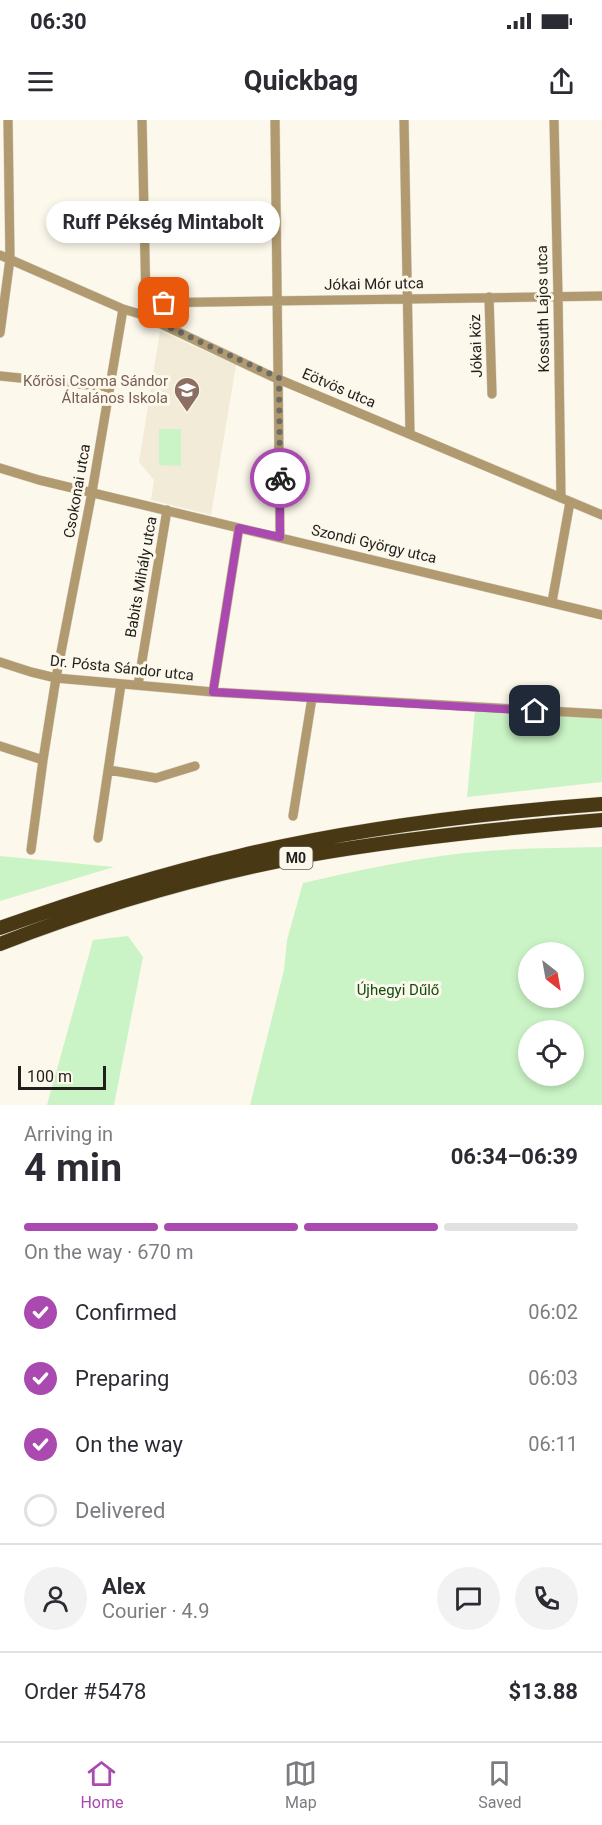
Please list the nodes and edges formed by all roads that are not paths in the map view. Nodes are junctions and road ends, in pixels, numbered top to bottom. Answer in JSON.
{"nodes":[{"id":1,"x":8,"y":120,"type":"edge"},
{"id":2,"x":142,"y":120,"type":"edge"},
{"id":3,"x":275,"y":120,"type":"edge"},
{"id":4,"x":405,"y":120,"type":"edge"},
{"id":5,"x":554,"y":120,"type":"edge"},
{"id":6,"x":0,"y":255,"type":"edge"},
{"id":7,"x":10,"y":259,"type":"junction"},
{"id":8,"x":558,"y":296,"type":"junction"},
{"id":9,"x":602,"y":296,"type":"edge"},
{"id":10,"x":489,"y":297,"type":"junction"},
{"id":11,"x":408,"y":298,"type":"junction"},
{"id":12,"x":277,"y":301,"type":"junction"},
{"id":13,"x":146,"y":303,"type":"junction"},
{"id":14,"x":123,"y":309,"type":"junction"},
{"id":15,"x":140,"y":314,"type":"junction"},
{"id":16,"x":0,"y":333,"type":"edge"},
{"id":17,"x":0,"y":376,"type":"edge"},
{"id":18,"x":279,"y":378,"type":"junction"},
{"id":19,"x":109,"y":387,"type":"junction"},
{"id":20,"x":492,"y":394,"type":"dead end"},
{"id":21,"x":410,"y":434,"type":"junction"},
{"id":22,"x":0,"y":468,"type":"edge"},
{"id":23,"x":92,"y":492,"type":"junction"},
{"id":24,"x":565,"y":500,"type":"junction"},
{"id":25,"x":167,"y":510,"type":"junction"},
{"id":26,"x":602,"y":515,"type":"edge"},
{"id":27,"x":239,"y":528,"type":"junction"},
{"id":28,"x":280,"y":537,"type":"junction"},
{"id":29,"x":552,"y":602,"type":"junction"},
{"id":30,"x":602,"y":615,"type":"edge"},
{"id":31,"x":0,"y":662,"type":"edge"},
{"id":32,"x":56,"y":678,"type":"junction"},
{"id":33,"x":121,"y":684,"type":"junction"},
{"id":34,"x":138,"y":685,"type":"junction"},
{"id":35,"x":213,"y":692,"type":"junction"},
{"id":36,"x":312,"y":698,"type":"junction"},
{"id":37,"x":602,"y":714,"type":"edge"},
{"id":38,"x":0,"y":746,"type":"edge"},
{"id":39,"x":43,"y":760,"type":"junction"},
{"id":40,"x":195,"y":766,"type":"dead end"},
{"id":41,"x":109,"y":770,"type":"junction"},
{"id":42,"x":602,"y":804,"type":"edge"},
{"id":43,"x":293,"y":816,"type":"dead end"},
{"id":44,"x":602,"y":820,"type":"edge"},
{"id":45,"x":98,"y":838,"type":"dead end"},
{"id":46,"x":31,"y":850,"type":"dead end"},
{"id":47,"x":0,"y":928,"type":"edge"},
{"id":48,"x":0,"y":944,"type":"edge"}],
"edges":[{"from":1,"to":7,"type":"street"},
{"from":2,"to":13,"type":"street"},
{"from":3,"to":12,"type":"street"},
{"from":4,"to":11,"type":"street"},
{"from":5,"to":8,"type":"street","name":"Kossuth Lajos utca"},
{"from":6,"to":7,"type":"street","name":"Eötvös utca"},
{"from":7,"to":14,"type":"street","name":"Eötvös utca"},
{"from":7,"to":16,"type":"street"},
{"from":8,"to":9,"type":"street","name":"Jókai Mór utca"},
{"from":8,"to":10,"type":"street","name":"Jókai Mór utca"},
{"from":8,"to":24,"type":"street","name":"Kossuth Lajos utca"},
{"from":10,"to":11,"type":"street","name":"Jókai Mór utca"},
{"from":10,"to":20,"type":"street","name":"Jókai köz"},
{"from":11,"to":12,"type":"street","name":"Jókai Mór utca"},
{"from":11,"to":21,"type":"street"},
{"from":12,"to":13,"type":"street","name":"Jókai Mór utca"},
{"from":12,"to":18,"type":"street"},
{"from":13,"to":15,"type":"street"},
{"from":14,"to":15,"type":"street","name":"Eötvös utca"},
{"from":14,"to":19,"type":"street","name":"Csokonai utca"},
{"from":15,"to":18,"type":"street","name":"Eötvös utca"},
{"from":17,"to":19,"type":"street"},
{"from":18,"to":21,"type":"street","name":"Eötvös utca"},
{"from":18,"to":28,"type":"street"},
{"from":19,"to":23,"type":"street","name":"Csokonai utca"},
{"from":21,"to":24,"type":"street","name":"Eötvös utca"},
{"from":22,"to":23,"type":"street","name":"Szondi György utca"},
{"from":23,"to":25,"type":"street","name":"Szondi György utca"},
{"from":23,"to":32,"type":"street","name":"Csokonai utca"},
{"from":24,"to":26,"type":"street","name":"Eötvös utca"},
{"from":24,"to":29,"type":"street","name":"Kossuth Lajos utca"},
{"from":25,"to":27,"type":"street","name":"Szondi György utca"},
{"from":25,"to":34,"type":"street","name":"Babits Mihály utca"},
{"from":27,"to":28,"type":"street","name":"Szondi György utca"},
{"from":27,"to":35,"type":"street"},
{"from":28,"to":29,"type":"street","name":"Szondi György utca"},
{"from":29,"to":30,"type":"street","name":"Szondi György utca"},
{"from":31,"to":32,"type":"street","name":"Dr. Pósta Sándor utca"},
{"from":32,"to":33,"type":"street","name":"Dr. Pósta Sándor utca"},
{"from":32,"to":39,"type":"street","name":"Csokonai utca"},
{"from":33,"to":34,"type":"street","name":"Dr. Pósta Sándor utca"},
{"from":33,"to":41,"type":"street"},
{"from":34,"to":35,"type":"street","name":"Dr. Pósta Sándor utca"},
{"from":35,"to":36,"type":"street","name":"Dr. Pósta Sándor utca"},
{"from":36,"to":37,"type":"street","name":"Dr. Pósta Sándor utca"},
{"from":36,"to":43,"type":"street"},
{"from":38,"to":39,"type":"street"},
{"from":39,"to":46,"type":"street","name":"Csokonai utca"},
{"from":40,"to":41,"type":"street"},
{"from":41,"to":45,"type":"street"},
{"from":42,"to":47,"type":"highway","number":"M0"},
{"from":44,"to":48,"type":"highway","number":"M0"}]}
